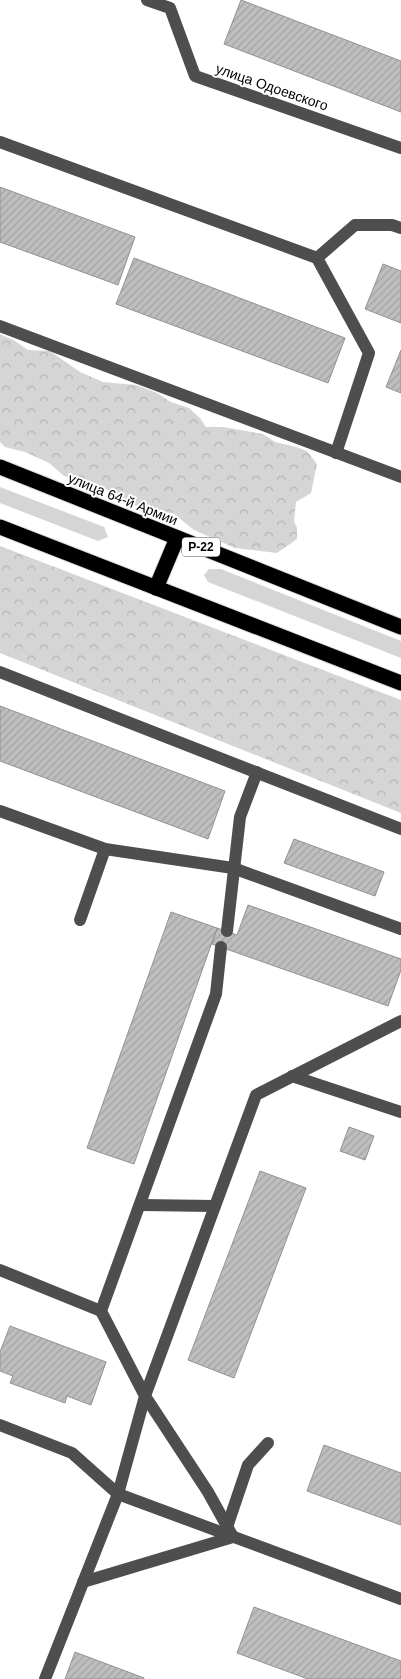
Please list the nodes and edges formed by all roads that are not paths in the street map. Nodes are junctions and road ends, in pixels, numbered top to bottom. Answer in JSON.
{"nodes":[{"id":1,"x":148,"y":0,"type":"edge"},
{"id":2,"x":0,"y":142,"type":"edge"},
{"id":3,"x":401,"y":148,"type":"edge"},
{"id":4,"x":401,"y":228,"type":"edge"},
{"id":5,"x":317,"y":258,"type":"junction"},
{"id":6,"x":0,"y":326,"type":"edge"},
{"id":7,"x":336,"y":453,"type":"junction"},
{"id":8,"x":0,"y":467,"type":"edge"},
{"id":9,"x":401,"y":477,"type":"edge"},
{"id":10,"x":0,"y":527,"type":"edge"},
{"id":11,"x":177,"y":538,"type":"junction"},
{"id":12,"x":156,"y":588,"type":"junction"},
{"id":13,"x":401,"y":627,"type":"edge"},
{"id":14,"x":0,"y":672,"type":"edge"},
{"id":15,"x":401,"y":683,"type":"edge"},
{"id":16,"x":257,"y":772,"type":"junction"},
{"id":17,"x":0,"y":811,"type":"edge"},
{"id":18,"x":401,"y":829,"type":"edge"},
{"id":19,"x":105,"y":849,"type":"junction"},
{"id":20,"x":233,"y":868,"type":"junction"},
{"id":21,"x":80,"y":920,"type":"dead end"},
{"id":22,"x":401,"y":928,"type":"edge"},
{"id":23,"x":227,"y":931,"type":"dead end"},
{"id":24,"x":221,"y":947,"type":"dead end"},
{"id":25,"x":401,"y":1020,"type":"edge"},
{"id":26,"x":292,"y":1076,"type":"junction"},
{"id":27,"x":401,"y":1112,"type":"edge"},
{"id":28,"x":140,"y":1205,"type":"junction"},
{"id":29,"x":215,"y":1206,"type":"junction"},
{"id":30,"x":0,"y":1270,"type":"edge"},
{"id":31,"x":101,"y":1311,"type":"junction"},
{"id":32,"x":145,"y":1396,"type":"junction"},
{"id":33,"x":0,"y":1425,"type":"edge"},
{"id":34,"x":268,"y":1443,"type":"dead end"},
{"id":35,"x":118,"y":1494,"type":"junction"},
{"id":36,"x":229,"y":1532,"type":"junction"},
{"id":37,"x":83,"y":1582,"type":"junction"},
{"id":38,"x":401,"y":1599,"type":"edge"},
{"id":39,"x":45,"y":1679,"type":"edge"}],
"edges":[{"from":1,"to":3,"type":"street","name":"улица Одоевского"},
{"from":2,"to":5,"type":"street"},
{"from":4,"to":5,"type":"street"},
{"from":5,"to":7,"type":"street"},
{"from":6,"to":7,"type":"street"},
{"from":7,"to":9,"type":"street"},
{"from":8,"to":11,"type":"highway","name":"улица 64-й Армии","number":"Р-22"},
{"from":10,"to":12,"type":"highway"},
{"from":11,"to":12,"type":"highway"},
{"from":11,"to":13,"type":"highway","name":"улица 64-й Армии","number":"Р-22"},
{"from":12,"to":15,"type":"highway"},
{"from":14,"to":16,"type":"street"},
{"from":16,"to":18,"type":"street"},
{"from":16,"to":20,"type":"street"},
{"from":17,"to":19,"type":"street"},
{"from":19,"to":20,"type":"street"},
{"from":19,"to":21,"type":"street"},
{"from":20,"to":22,"type":"street"},
{"from":20,"to":23,"type":"street"},
{"from":24,"to":28,"type":"street"},
{"from":25,"to":26,"type":"street"},
{"from":26,"to":27,"type":"street"},
{"from":26,"to":29,"type":"street"},
{"from":28,"to":29,"type":"street"},
{"from":28,"to":31,"type":"street"},
{"from":29,"to":32,"type":"street"},
{"from":30,"to":31,"type":"street"},
{"from":31,"to":32,"type":"street"},
{"from":32,"to":35,"type":"street"},
{"from":32,"to":36,"type":"street"},
{"from":33,"to":35,"type":"street"},
{"from":34,"to":36,"type":"street"},
{"from":35,"to":36,"type":"street"},
{"from":35,"to":37,"type":"street"},
{"from":36,"to":37,"type":"street"},
{"from":36,"to":38,"type":"street"},
{"from":37,"to":39,"type":"street"}]}
